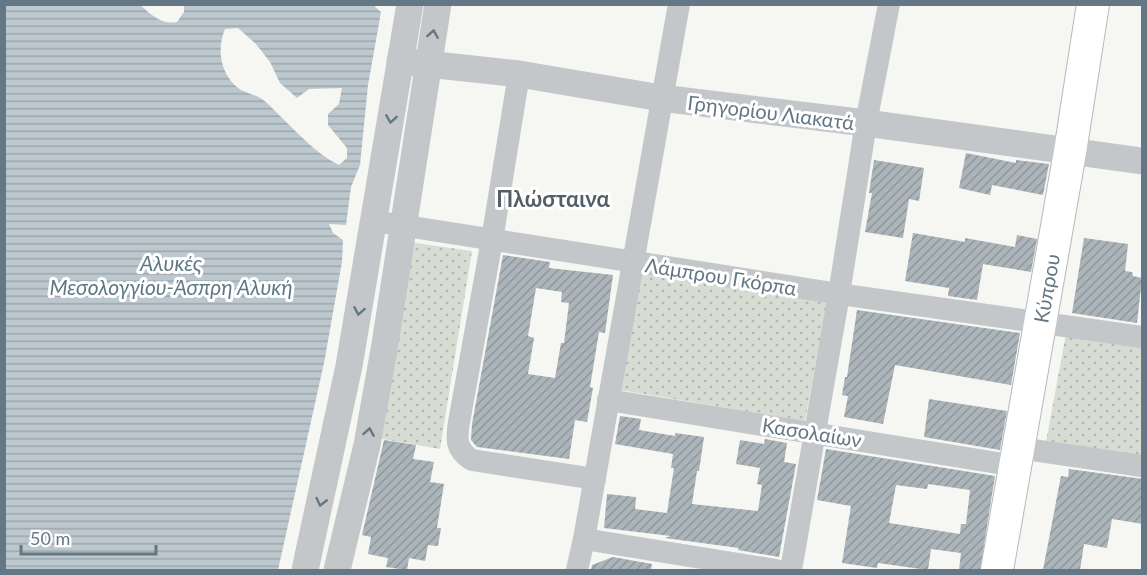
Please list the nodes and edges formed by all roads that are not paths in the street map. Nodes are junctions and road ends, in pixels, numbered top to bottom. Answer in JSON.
{"nodes":[{"id":1,"x":410,"y":4,"type":"edge"},
{"id":2,"x":438,"y":4,"type":"edge"},
{"id":3,"x":679,"y":4,"type":"edge"},
{"id":4,"x":889,"y":4,"type":"edge"},
{"id":5,"x":1093,"y":4,"type":"edge"},
{"id":6,"x":400,"y":61,"type":"junction"},
{"id":7,"x":429,"y":64,"type":"junction"},
{"id":8,"x":519,"y":74,"type":"junction"},
{"id":9,"x":661,"y":98,"type":"junction"},
{"id":10,"x":866,"y":123,"type":"junction"},
{"id":11,"x":1070,"y":152,"type":"junction"},
{"id":12,"x":1143,"y":161,"type":"edge"},
{"id":13,"x":374,"y":221,"type":"junction"},
{"id":14,"x":403,"y":226,"type":"junction"},
{"id":15,"x":492,"y":240,"type":"junction"},
{"id":16,"x":633,"y":262,"type":"junction"},
{"id":17,"x":839,"y":294,"type":"junction"},
{"id":18,"x":1040,"y":324,"type":"junction"},
{"id":19,"x":1143,"y":338,"type":"edge"},
{"id":20,"x":608,"y":400,"type":"junction"},
{"id":21,"x":814,"y":432,"type":"junction"},
{"id":22,"x":1017,"y":457,"type":"junction"},
{"id":23,"x":1143,"y":466,"type":"edge"},
{"id":24,"x":595,"y":479,"type":"junction"},
{"id":25,"x":584,"y":539,"type":"junction"},
{"id":26,"x":305,"y":570,"type":"edge"},
{"id":27,"x":337,"y":570,"type":"edge"},
{"id":28,"x":577,"y":570,"type":"edge"},
{"id":29,"x":776,"y":570,"type":"edge"},
{"id":30,"x":791,"y":570,"type":"edge"},
{"id":31,"x":997,"y":570,"type":"edge"}],
"edges":[{"from":1,"to":6,"type":"street"},
{"from":7,"to":2,"type":"street","one_way":true},
{"from":3,"to":9,"type":"street"},
{"from":4,"to":10,"type":"street"},
{"from":5,"to":11,"type":"main road","name":"Κύπρου"},
{"from":6,"to":7,"type":"street","name":"Γρηγορίου Λιακατά"},
{"from":6,"to":13,"type":"street","one_way":true},
{"from":7,"to":8,"type":"street","name":"Γρηγορίου Λιακατά"},
{"from":7,"to":14,"type":"street"},
{"from":8,"to":9,"type":"street","name":"Γρηγορίου Λιακατά"},
{"from":8,"to":15,"type":"street"},
{"from":9,"to":10,"type":"street","name":"Γρηγορίου Λιακατά"},
{"from":9,"to":16,"type":"street"},
{"from":10,"to":11,"type":"street","name":"Γρηγορίου Λιακατά"},
{"from":10,"to":17,"type":"street"},
{"from":11,"to":12,"type":"street","name":"Γρηγορίου Λιακατά"},
{"from":11,"to":18,"type":"main road","name":"Κύπρου"},
{"from":13,"to":14,"type":"street","name":"Λάμπρου Γκόρπα"},
{"from":13,"to":26,"type":"street","one_way":true},
{"from":14,"to":15,"type":"street","name":"Λάμπρου Γκόρπα"},
{"from":27,"to":14,"type":"street","one_way":true},
{"from":15,"to":16,"type":"street","name":"Λάμπρου Γκόρπα"},
{"from":15,"to":24,"type":"street"},
{"from":16,"to":17,"type":"street","name":"Λάμπρου Γκόρπα"},
{"from":16,"to":20,"type":"street"},
{"from":17,"to":18,"type":"street","name":"Λάμπρου Γκόρπα"},
{"from":17,"to":21,"type":"street"},
{"from":18,"to":19,"type":"street","name":"Λάμπρου Γκόρπα"},
{"from":18,"to":22,"type":"main road","name":"Κύπρου"},
{"from":20,"to":21,"type":"street","name":"Κασολαίων"},
{"from":20,"to":24,"type":"street"},
{"from":21,"to":22,"type":"street","name":"Κασολαίων"},
{"from":21,"to":30,"type":"street"},
{"from":22,"to":23,"type":"street","name":"Κασολαίων"},
{"from":22,"to":31,"type":"main road","name":"Κύπρου"},
{"from":24,"to":25,"type":"street"},
{"from":25,"to":28,"type":"street"},
{"from":25,"to":29,"type":"street"}]}
